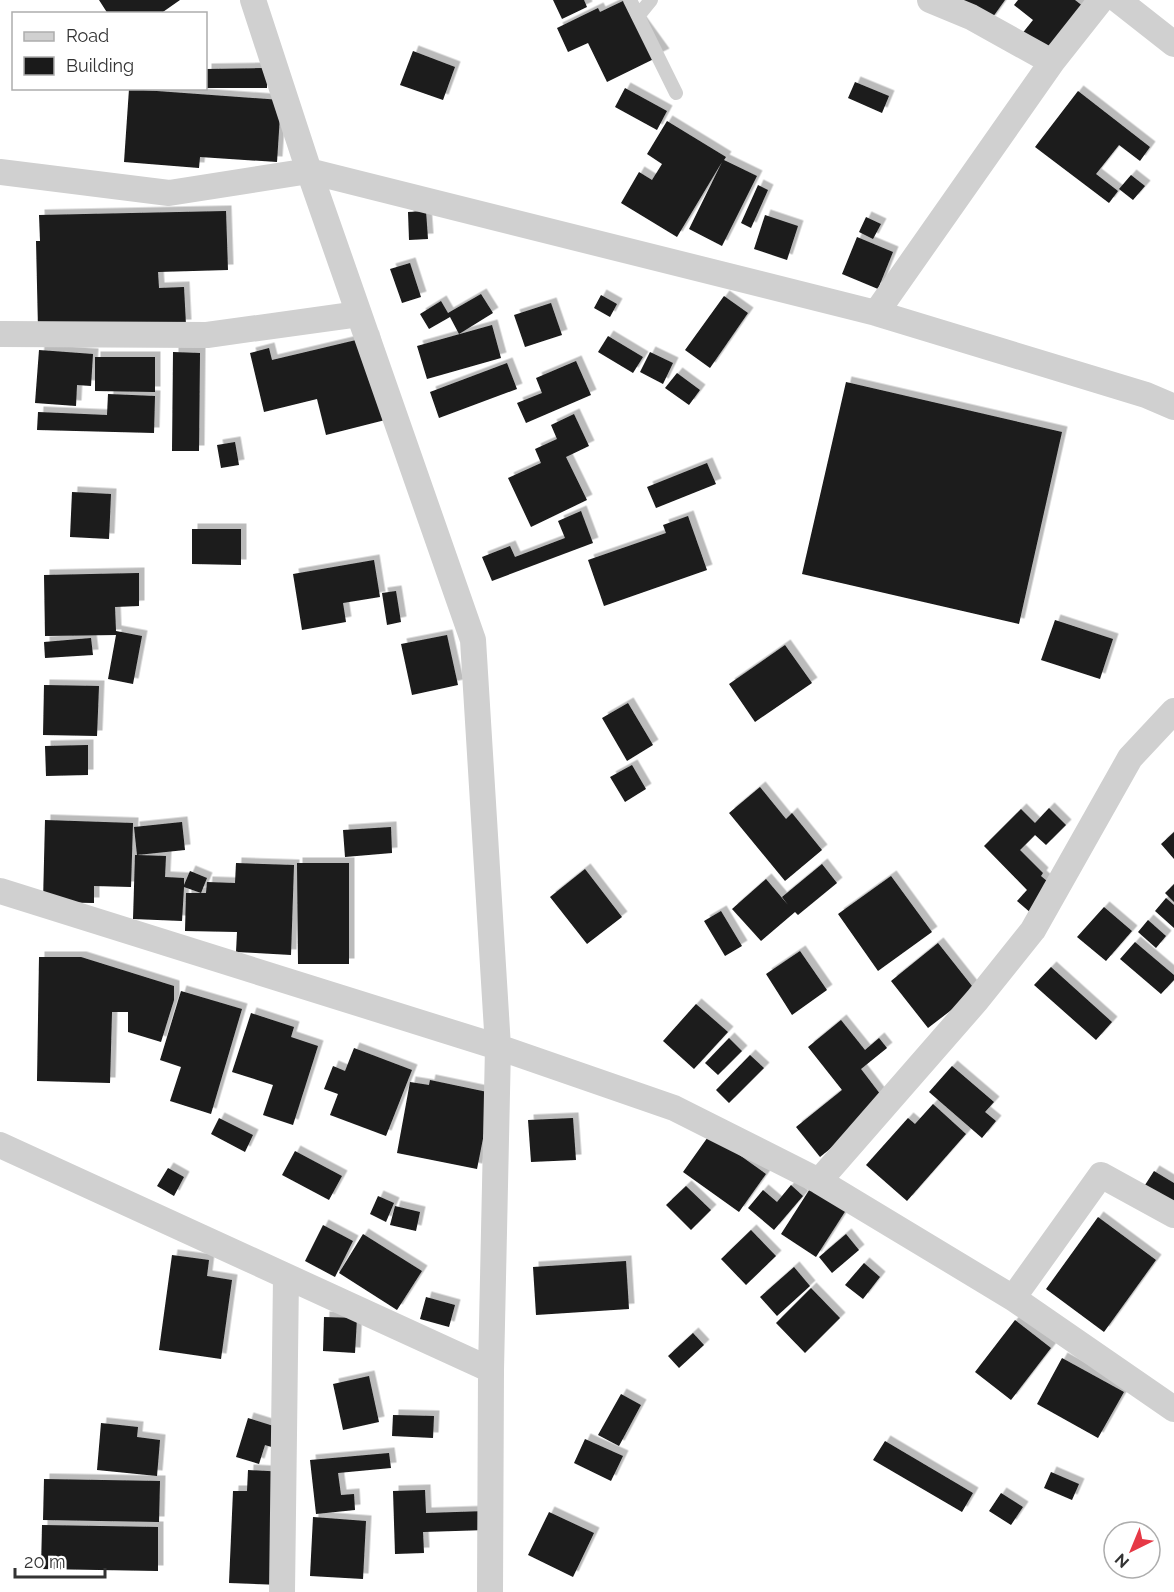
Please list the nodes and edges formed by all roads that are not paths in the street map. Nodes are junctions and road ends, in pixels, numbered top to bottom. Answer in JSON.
{"nodes":[{"id":1,"x":253,"y":0,"type":"edge"},
{"id":2,"x":630,"y":0,"type":"edge"},
{"id":3,"x":651,"y":0,"type":"edge"},
{"id":4,"x":930,"y":0,"type":"edge"},
{"id":5,"x":1101,"y":0,"type":"edge"},
{"id":6,"x":1118,"y":0,"type":"edge"},
{"id":7,"x":638,"y":16,"type":"junction"},
{"id":8,"x":1174,"y":44,"type":"edge"},
{"id":9,"x":1052,"y":62,"type":"junction"},
{"id":10,"x":676,"y":93,"type":"dead end"},
{"id":11,"x":309,"y":171,"type":"junction"},
{"id":12,"x":0,"y":172,"type":"edge"},
{"id":13,"x":876,"y":313,"type":"junction"},
{"id":14,"x":359,"y":314,"type":"junction"},
{"id":15,"x":0,"y":334,"type":"edge"},
{"id":16,"x":1174,"y":407,"type":"edge"},
{"id":17,"x":1174,"y":711,"type":"edge"},
{"id":18,"x":0,"y":891,"type":"edge"},
{"id":19,"x":498,"y":1047,"type":"junction"},
{"id":20,"x":0,"y":1145,"type":"edge"},
{"id":21,"x":819,"y":1181,"type":"junction"},
{"id":22,"x":1174,"y":1215,"type":"edge"},
{"id":23,"x":286,"y":1277,"type":"junction"},
{"id":24,"x":1013,"y":1298,"type":"junction"},
{"id":25,"x":491,"y":1370,"type":"junction"},
{"id":26,"x":1174,"y":1409,"type":"edge"},
{"id":27,"x":282,"y":1592,"type":"edge"},
{"id":28,"x":490,"y":1592,"type":"edge"}],
"edges":[{"from":1,"to":11,"type":"street"},
{"from":2,"to":7,"type":"lane"},
{"from":3,"to":7,"type":"lane"},
{"from":4,"to":9,"type":"street"},
{"from":5,"to":9,"type":"street"},
{"from":6,"to":8,"type":"street"},
{"from":7,"to":10,"type":"lane"},
{"from":9,"to":13,"type":"street"},
{"from":11,"to":12,"type":"street"},
{"from":11,"to":13,"type":"street"},
{"from":11,"to":14,"type":"street"},
{"from":13,"to":16,"type":"street"},
{"from":14,"to":15,"type":"street"},
{"from":14,"to":19,"type":"street"},
{"from":17,"to":21,"type":"street"},
{"from":18,"to":19,"type":"street"},
{"from":19,"to":21,"type":"street"},
{"from":19,"to":25,"type":"street"},
{"from":20,"to":23,"type":"street"},
{"from":21,"to":24,"type":"street"},
{"from":22,"to":24,"type":"street"},
{"from":23,"to":25,"type":"street"},
{"from":23,"to":27,"type":"street"},
{"from":24,"to":26,"type":"street"},
{"from":25,"to":28,"type":"street"}]}
